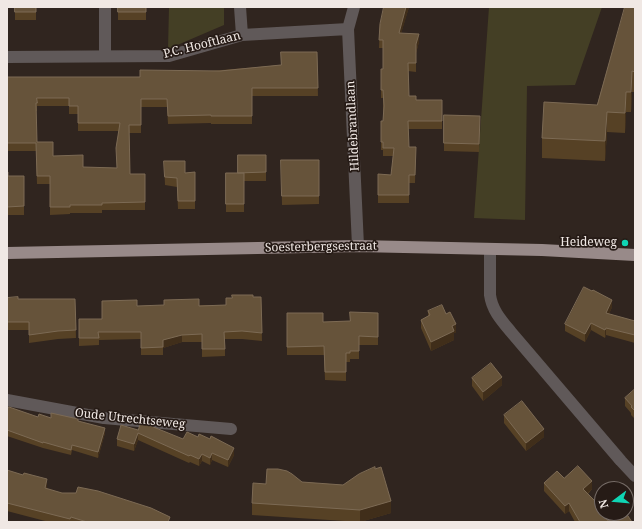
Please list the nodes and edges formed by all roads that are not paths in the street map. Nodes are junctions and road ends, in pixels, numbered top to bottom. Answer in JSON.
{"nodes":[{"id":1,"x":105,"y":7,"type":"edge"},
{"id":2,"x":240,"y":7,"type":"edge"},
{"id":3,"x":354,"y":7,"type":"edge"},
{"id":4,"x":348,"y":29,"type":"junction"},
{"id":5,"x":242,"y":35,"type":"junction"},
{"id":6,"x":7,"y":56,"type":"edge"},
{"id":7,"x":105,"y":56,"type":"junction"},
{"id":8,"x":358,"y":246,"type":"junction"},
{"id":9,"x":490,"y":249,"type":"junction"},
{"id":10,"x":7,"y":253,"type":"edge"},
{"id":11,"x":635,"y":255,"type":"edge"},
{"id":12,"x":7,"y":400,"type":"edge"},
{"id":13,"x":231,"y":429,"type":"dead end"},
{"id":14,"x":635,"y":476,"type":"edge"}],
"edges":[{"from":1,"to":7,"type":"street"},
{"from":2,"to":5,"type":"street"},
{"from":3,"to":4,"type":"street","name":"Hildebrandlaan"},
{"from":4,"to":5,"type":"street","name":"P.C. Hooftlaan"},
{"from":4,"to":8,"type":"street","name":"Hildebrandlaan"},
{"from":5,"to":7,"type":"street","name":"P.C. Hooftlaan"},
{"from":6,"to":7,"type":"street","name":"P.C. Hooftlaan"},
{"from":8,"to":9,"type":"main road","name":"Soesterbergsestraat"},
{"from":8,"to":10,"type":"main road","name":"Soesterbergsestraat"},
{"from":9,"to":11,"type":"main road","name":"Soesterbergsestraat"},
{"from":9,"to":14,"type":"street"},
{"from":12,"to":13,"type":"street","name":"Oude Utrechtseweg"}]}
